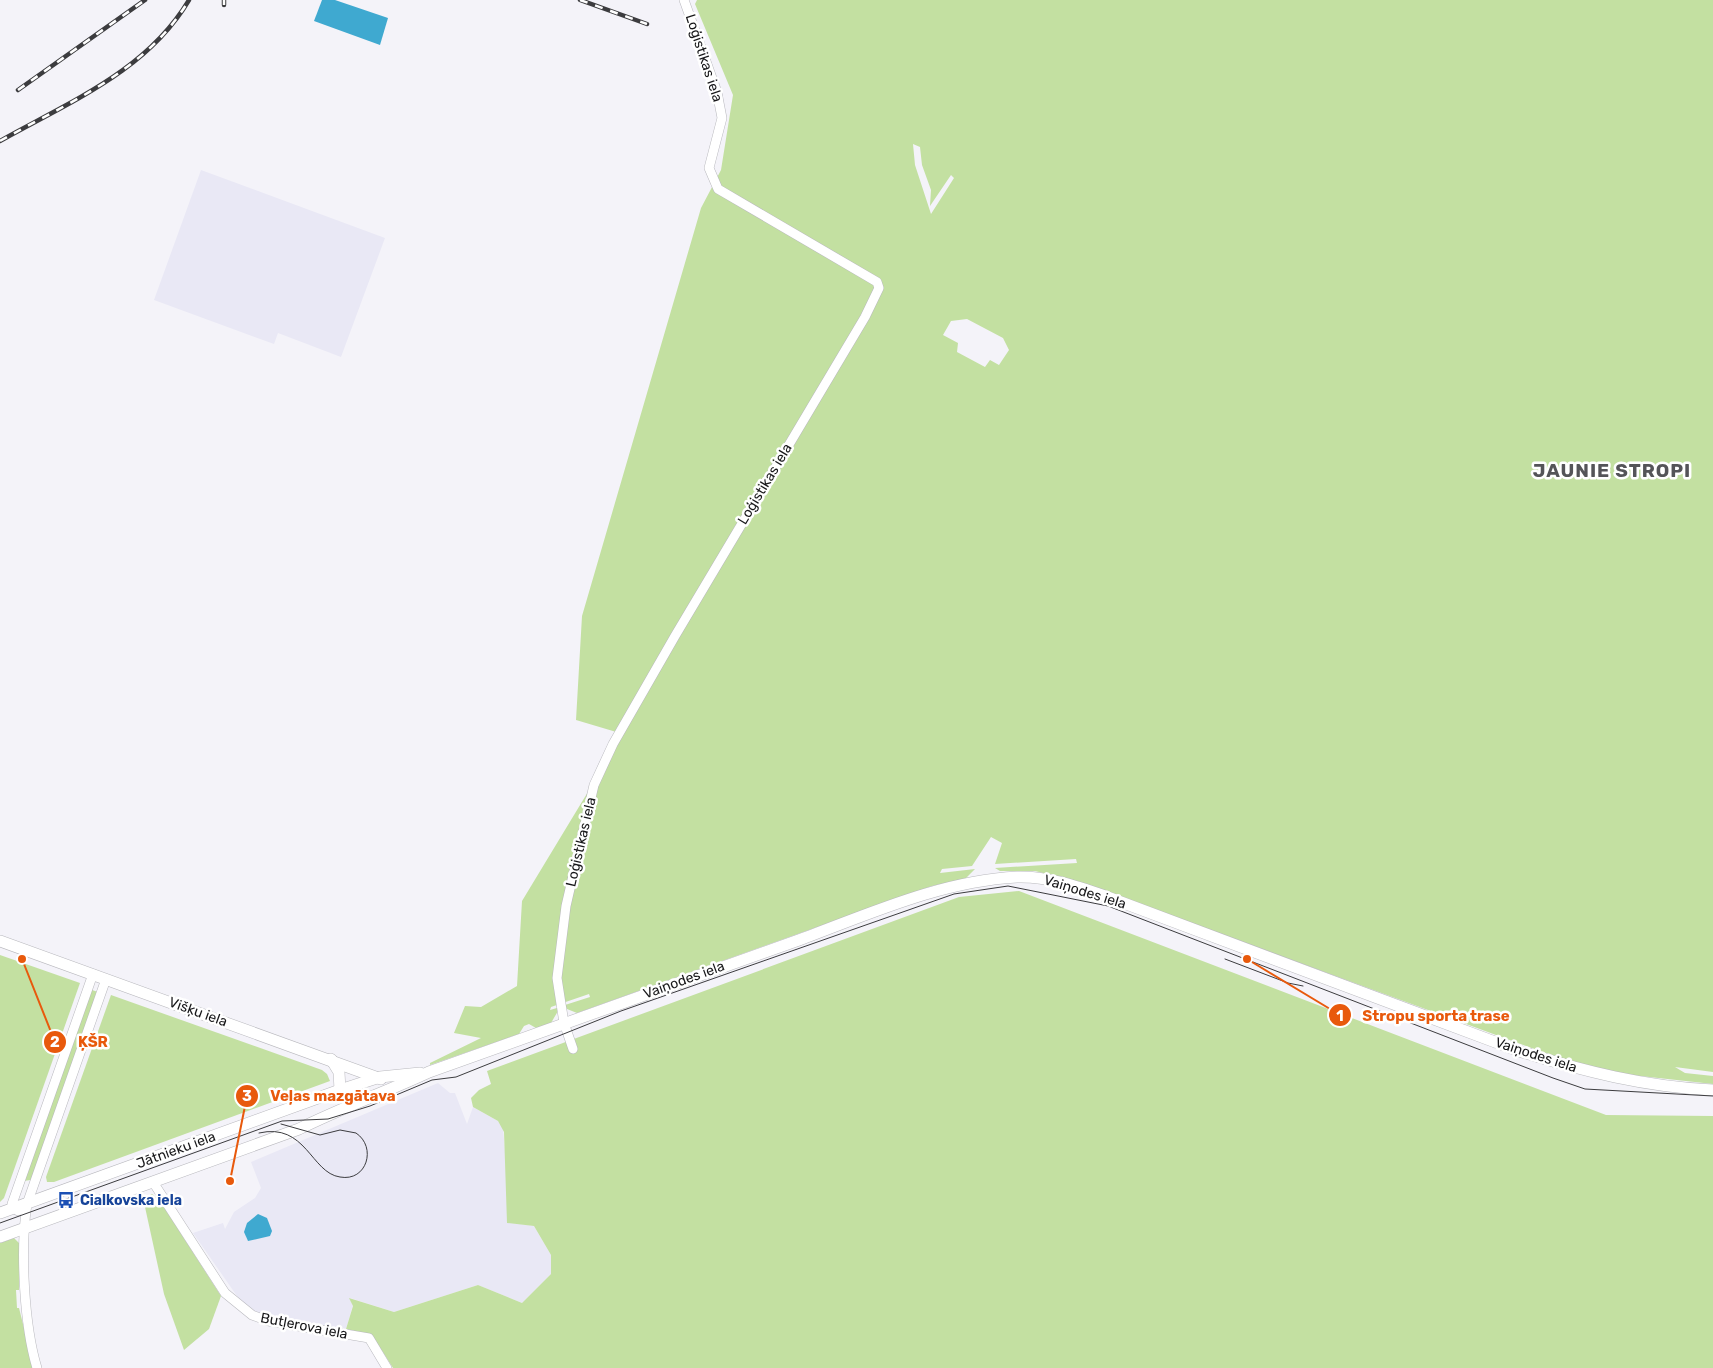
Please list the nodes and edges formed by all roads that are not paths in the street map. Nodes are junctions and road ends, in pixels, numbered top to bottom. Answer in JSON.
{"nodes":[{"id":1,"x":684,"y":0,"type":"edge"},
{"id":2,"x":0,"y":941,"type":"edge"},
{"id":3,"x":93,"y":974,"type":"junction"},
{"id":4,"x":106,"y":979,"type":"junction"},
{"id":5,"x":564,"y":1023,"type":"junction"},
{"id":6,"x":573,"y":1049,"type":"dead end"},
{"id":7,"x":331,"y":1060,"type":"junction"},
{"id":8,"x":429,"y":1072,"type":"junction"},
{"id":9,"x":380,"y":1077,"type":"junction"},
{"id":10,"x":340,"y":1090,"type":"junction"},
{"id":11,"x":1713,"y":1090,"type":"edge"},
{"id":12,"x":386,"y":1092,"type":"junction"},
{"id":13,"x":153,"y":1182,"type":"junction"},
{"id":14,"x":14,"y":1208,"type":"junction"},
{"id":15,"x":26,"y":1209,"type":"junction"},
{"id":16,"x":0,"y":1213,"type":"edge"},
{"id":17,"x":24,"y":1229,"type":"junction"},
{"id":18,"x":0,"y":1236,"type":"edge"},
{"id":19,"x":37,"y":1368,"type":"edge"},
{"id":20,"x":387,"y":1368,"type":"edge"}],
"edges":[{"from":1,"to":5,"type":"street","name":"Loģistikas iela"},
{"from":2,"to":3,"type":"street","name":"Višķu iela"},
{"from":3,"to":4,"type":"street","name":"Višķu iela"},
{"from":3,"to":14,"type":"street"},
{"from":4,"to":7,"type":"street","name":"Višķu iela"},
{"from":4,"to":15,"type":"street"},
{"from":5,"to":6,"type":"street","name":"Loģistikas iela"},
{"from":5,"to":8,"type":"street","name":"Vaiņodes iela"},
{"from":5,"to":11,"type":"street","name":"Vaiņodes iela"},
{"from":7,"to":9,"type":"street","name":"Višķu iela"},
{"from":7,"to":10,"type":"street"},
{"from":8,"to":9,"type":"street","name":"Jātnieku iela"},
{"from":8,"to":12,"type":"street","name":"Jātnieku iela"},
{"from":9,"to":10,"type":"street","name":"Jātnieku iela"},
{"from":9,"to":12,"type":"street"},
{"from":10,"to":15,"type":"street","name":"Jātnieku iela"},
{"from":12,"to":13,"type":"street","name":"Jātnieku iela"},
{"from":13,"to":17,"type":"street","name":"Jātnieku iela"},
{"from":13,"to":20,"type":"street","name":"Butļerova iela"},
{"from":14,"to":15,"type":"street","name":"Jātnieku iela"},
{"from":14,"to":16,"type":"street","name":"Jātnieku iela"},
{"from":15,"to":17,"type":"street"},
{"from":17,"to":18,"type":"street","name":"Jātnieku iela"},
{"from":17,"to":19,"type":"street"}]}
